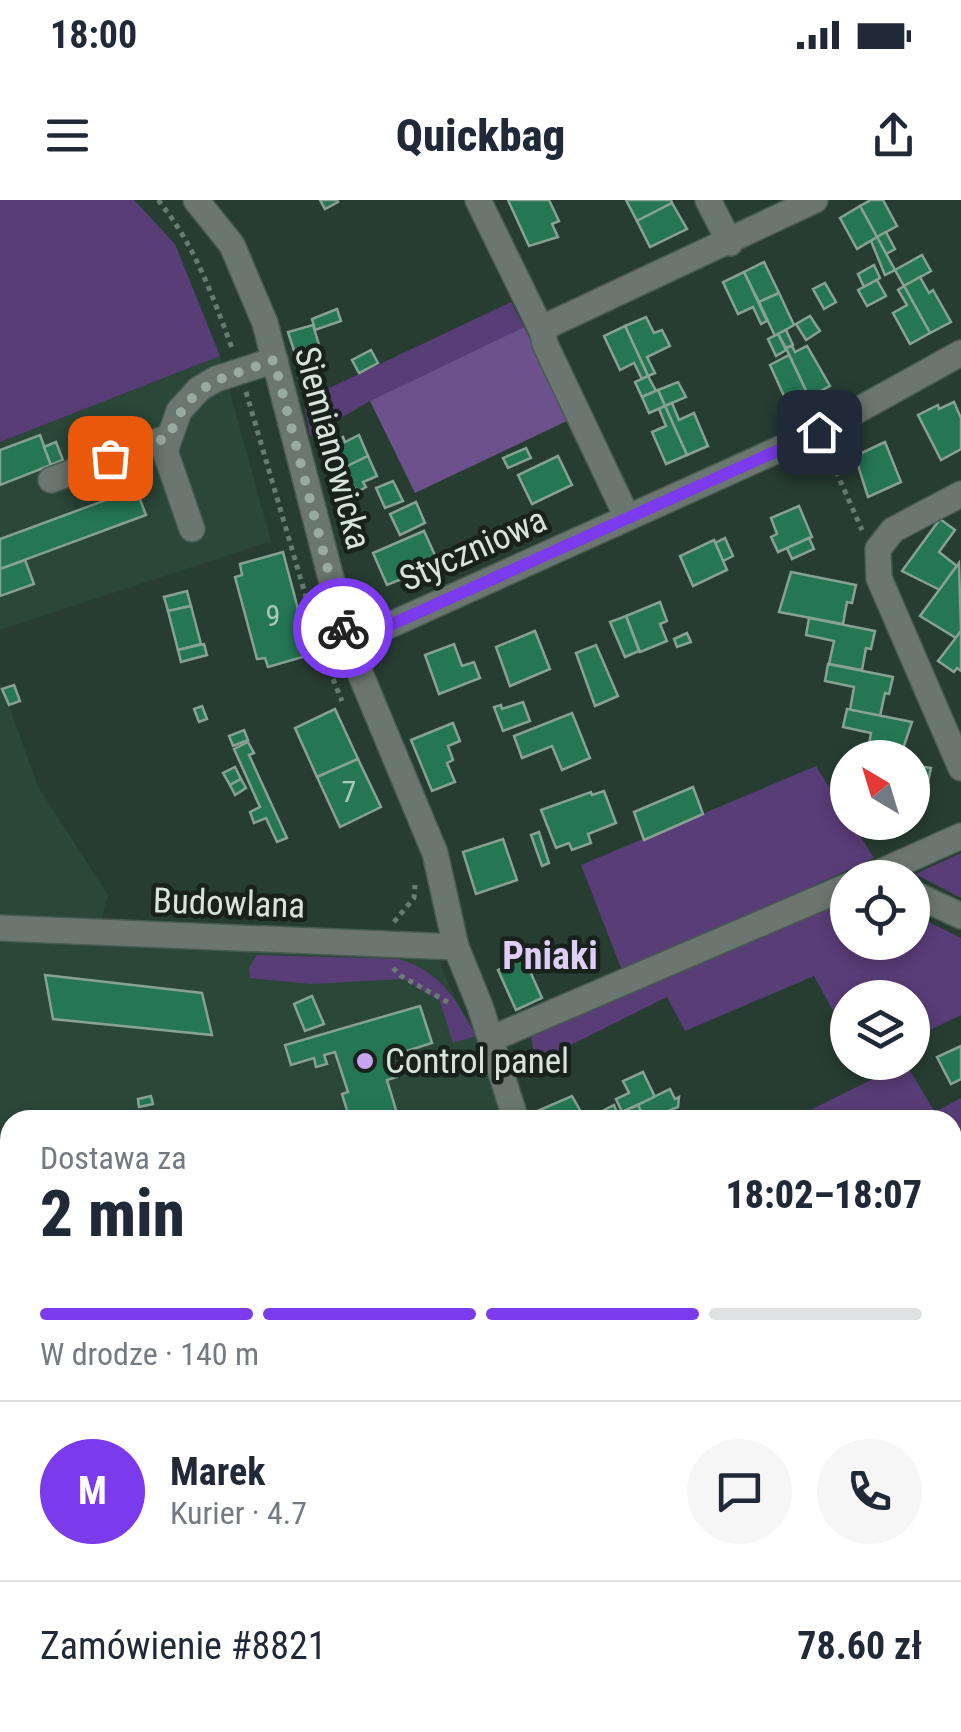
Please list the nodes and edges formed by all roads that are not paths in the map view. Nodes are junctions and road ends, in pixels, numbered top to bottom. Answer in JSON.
{"nodes":[{"id":1,"x":196,"y":200,"type":"edge"},
{"id":2,"x":478,"y":200,"type":"edge"},
{"id":3,"x":708,"y":200,"type":"edge"},
{"id":4,"x":816,"y":200,"type":"edge"},
{"id":5,"x":730,"y":243,"type":"junction"},
{"id":6,"x":543,"y":333,"type":"junction"},
{"id":7,"x":961,"y":353,"type":"edge"},
{"id":8,"x":274,"y":360,"type":"junction"},
{"id":9,"x":169,"y":437,"type":"junction"},
{"id":10,"x":52,"y":480,"type":"dead end"},
{"id":11,"x":961,"y":494,"type":"edge"},
{"id":12,"x":627,"y":517,"type":"junction"},
{"id":13,"x":192,"y":529,"type":"dead end"},
{"id":14,"x":348,"y":644,"type":"junction"},
{"id":15,"x":961,"y":768,"type":"edge"},
{"id":16,"x":961,"y":836,"type":"edge"},
{"id":17,"x":909,"y":860,"type":"edge"},
{"id":18,"x":830,"y":894,"type":"edge"},
{"id":19,"x":930,"y":901,"type":"edge"},
{"id":20,"x":961,"y":916,"type":"edge"},
{"id":21,"x":0,"y":928,"type":"edge"},
{"id":22,"x":456,"y":947,"type":"junction"},
{"id":23,"x":492,"y":1040,"type":"junction"},
{"id":24,"x":513,"y":1110,"type":"edge"}],
"edges":[{"from":1,"to":8,"type":"street","name":"Siemianowicka"},
{"from":2,"to":6,"type":"street"},
{"from":3,"to":5,"type":"street"},
{"from":4,"to":5,"type":"street"},
{"from":5,"to":6,"type":"street"},
{"from":6,"to":12,"type":"street"},
{"from":7,"to":12,"type":"street","name":"Styczniowa"},
{"from":8,"to":9,"type":"street"},
{"from":8,"to":14,"type":"street","name":"Siemianowicka"},
{"from":9,"to":10,"type":"street"},
{"from":9,"to":13,"type":"street"},
{"from":11,"to":15,"type":"street"},
{"from":12,"to":14,"type":"street","name":"Styczniowa"},
{"from":14,"to":22,"type":"street","name":"Siemianowicka"},
{"from":16,"to":17,"type":"street"},
{"from":18,"to":23,"type":"street"},
{"from":19,"to":20,"type":"street"},
{"from":21,"to":22,"type":"street","name":"Budowlana"},
{"from":22,"to":23,"type":"street","name":"Siemianowicka"},
{"from":23,"to":24,"type":"street","name":"Siemianowicka"}]}
